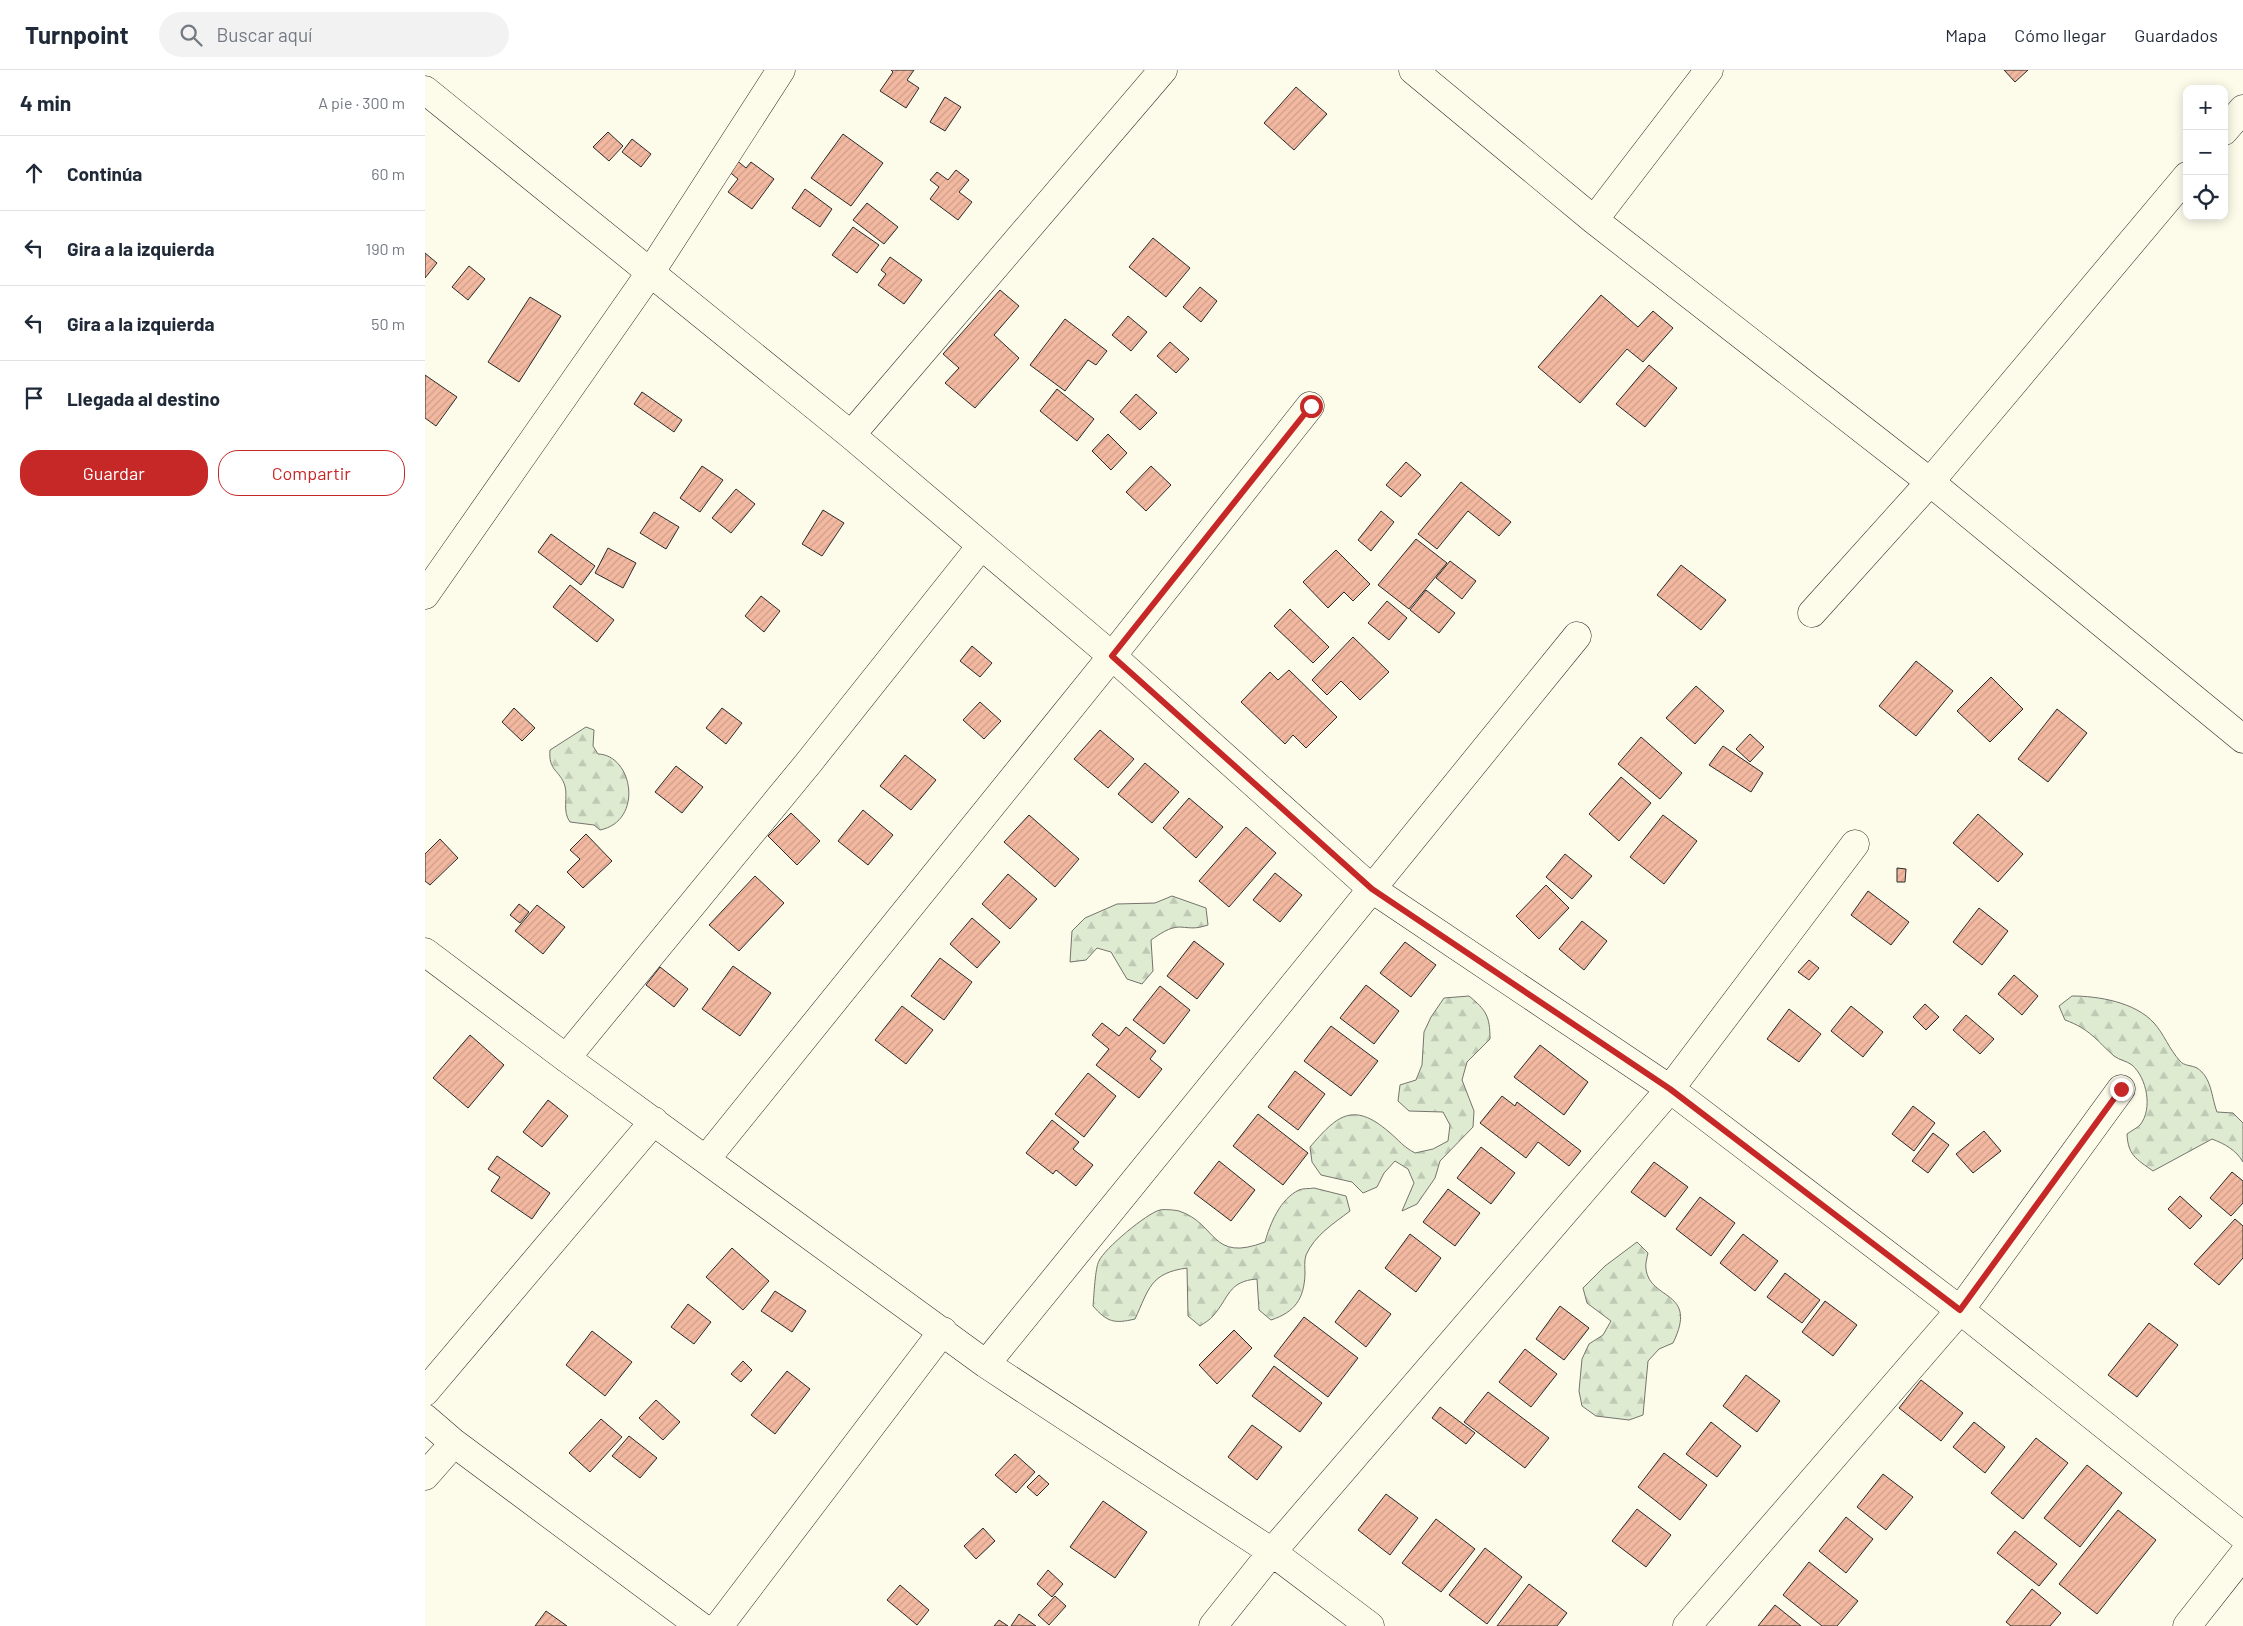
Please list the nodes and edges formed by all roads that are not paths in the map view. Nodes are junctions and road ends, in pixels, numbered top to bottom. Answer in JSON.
{"nodes":[{"id":1,"x":781,"y":70,"type":"edge"},
{"id":2,"x":1163,"y":70,"type":"edge"},
{"id":3,"x":1413,"y":70,"type":"edge"},
{"id":4,"x":1709,"y":70,"type":"edge"},
{"id":5,"x":425,"y":90,"type":"edge"},
{"id":6,"x":2243,"y":109,"type":"edge"},
{"id":7,"x":2226,"y":130,"type":"edge"},
{"id":8,"x":2183,"y":181,"type":"edge"},
{"id":9,"x":1594,"y":220,"type":"junction"},
{"id":10,"x":650,"y":273,"type":"junction"},
{"id":11,"x":1311,"y":406,"type":"dead end"},
{"id":12,"x":851,"y":436,"type":"junction"},
{"id":13,"x":1931,"y":482,"type":"junction"},
{"id":14,"x":981,"y":546,"type":"junction"},
{"id":15,"x":425,"y":594,"type":"edge"},
{"id":16,"x":1812,"y":613,"type":"dead end"},
{"id":17,"x":1577,"y":636,"type":"dead end"},
{"id":18,"x":1112,"y":656,"type":"junction"},
{"id":19,"x":2243,"y":738,"type":"edge"},
{"id":20,"x":1855,"y":844,"type":"dead end"},
{"id":21,"x":1372,"y":889,"type":"junction"},
{"id":22,"x":425,"y":952,"type":"edge"},
{"id":23,"x":566,"y":1058,"type":"junction"},
{"id":24,"x":1670,"y":1089,"type":"junction"},
{"id":25,"x":2121,"y":1089,"type":"dead end"},
{"id":26,"x":654,"y":1121,"type":"junction"},
{"id":27,"x":707,"y":1160,"type":"junction"},
{"id":28,"x":1960,"y":1310,"type":"junction"},
{"id":29,"x":943,"y":1331,"type":"junction"},
{"id":30,"x":985,"y":1364,"type":"junction"},
{"id":31,"x":425,"y":1392,"type":"edge"},
{"id":32,"x":425,"y":1418,"type":"edge"},
{"id":33,"x":455,"y":1443,"type":"junction"},
{"id":34,"x":425,"y":1476,"type":"edge"},
{"id":35,"x":2243,"y":1536,"type":"edge"},
{"id":36,"x":1272,"y":1552,"type":"junction"},
{"id":37,"x":2243,"y":1554,"type":"edge"},
{"id":38,"x":699,"y":1626,"type":"edge"},
{"id":39,"x":719,"y":1626,"type":"edge"},
{"id":40,"x":1213,"y":1626,"type":"edge"},
{"id":41,"x":1370,"y":1626,"type":"edge"},
{"id":42,"x":1687,"y":1626,"type":"edge"},
{"id":43,"x":2187,"y":1626,"type":"edge"}],
"edges":[{"from":1,"to":10,"type":"street"},
{"from":2,"to":12,"type":"street"},
{"from":3,"to":9,"type":"street"},
{"from":4,"to":9,"type":"street"},
{"from":5,"to":10,"type":"street"},
{"from":6,"to":7,"type":"street"},
{"from":8,"to":13,"type":"street"},
{"from":9,"to":13,"type":"street"},
{"from":10,"to":12,"type":"street"},
{"from":10,"to":15,"type":"street"},
{"from":11,"to":18,"type":"street"},
{"from":12,"to":14,"type":"street"},
{"from":13,"to":16,"type":"street"},
{"from":13,"to":19,"type":"street"},
{"from":14,"to":18,"type":"street"},
{"from":14,"to":23,"type":"street"},
{"from":17,"to":21,"type":"street"},
{"from":18,"to":21,"type":"street"},
{"from":18,"to":27,"type":"street"},
{"from":20,"to":24,"type":"street"},
{"from":21,"to":24,"type":"street"},
{"from":21,"to":30,"type":"street"},
{"from":22,"to":23,"type":"street"},
{"from":23,"to":26,"type":"street"},
{"from":24,"to":28,"type":"street"},
{"from":24,"to":36,"type":"street"},
{"from":25,"to":28,"type":"street"},
{"from":26,"to":27,"type":"street"},
{"from":26,"to":31,"type":"street"},
{"from":27,"to":29,"type":"street"},
{"from":28,"to":35,"type":"street"},
{"from":28,"to":42,"type":"street"},
{"from":29,"to":30,"type":"street"},
{"from":29,"to":39,"type":"street"},
{"from":30,"to":36,"type":"street"},
{"from":32,"to":33,"type":"street"},
{"from":33,"to":34,"type":"street"},
{"from":33,"to":38,"type":"street"},
{"from":36,"to":40,"type":"street"},
{"from":36,"to":41,"type":"street"},
{"from":37,"to":43,"type":"street"}]}
